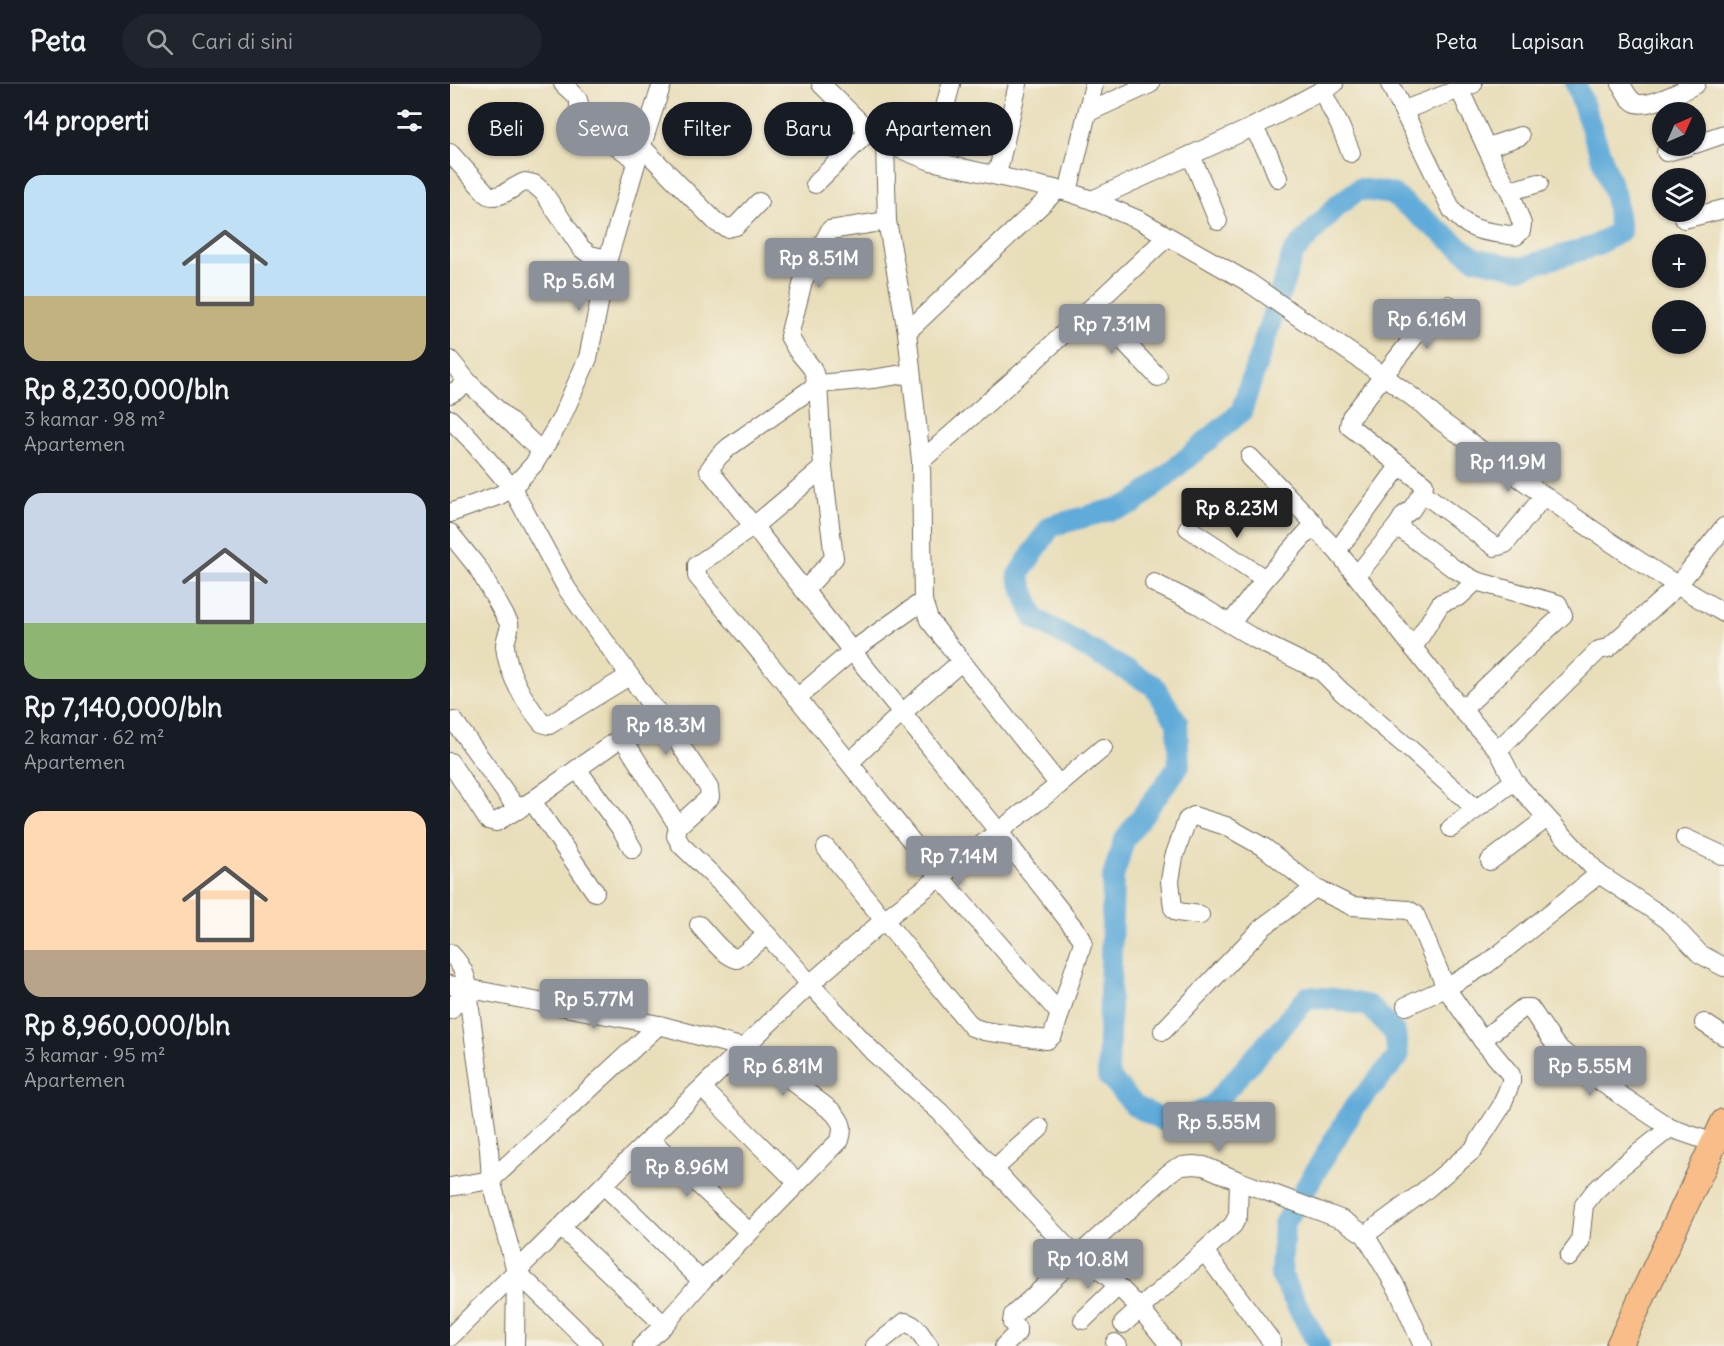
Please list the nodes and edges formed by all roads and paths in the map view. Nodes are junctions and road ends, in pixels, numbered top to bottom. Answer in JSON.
{"nodes":[{"id":1,"x":662,"y":84,"type":"edge"},
{"id":2,"x":821,"y":84,"type":"edge"},
{"id":3,"x":951,"y":84,"type":"edge"},
{"id":4,"x":1018,"y":84,"type":"edge"},
{"id":5,"x":1094,"y":84,"type":"edge"},
{"id":6,"x":1150,"y":84,"type":"edge"},
{"id":7,"x":1390,"y":84,"type":"edge"},
{"id":8,"x":1621,"y":84,"type":"edge"},
{"id":9,"x":1696,"y":84,"type":"edge"},
{"id":10,"x":1463,"y":86,"type":"edge"},
{"id":11,"x":573,"y":87,"type":"edge"},
{"id":12,"x":1328,"y":87,"type":"edge"},
{"id":13,"x":580,"y":102,"type":"edge"},
{"id":14,"x":1404,"y":110,"type":"junction"},
{"id":15,"x":1089,"y":112,"type":"junction"},
{"id":16,"x":650,"y":120,"type":"edge"},
{"id":17,"x":1253,"y":127,"type":"junction"},
{"id":18,"x":865,"y":128,"type":"edge"},
{"id":19,"x":865,"y":134,"type":"edge"},
{"id":20,"x":1724,"y":134,"type":"edge"},
{"id":21,"x":1520,"y":136,"type":"dead end"},
{"id":22,"x":1706,"y":140,"type":"edge"},
{"id":23,"x":1488,"y":147,"type":"junction"},
{"id":24,"x":450,"y":153,"type":"edge"},
{"id":25,"x":1351,"y":153,"type":"dead end"},
{"id":26,"x":1191,"y":155,"type":"junction"},
{"id":27,"x":638,"y":156,"type":"edge"},
{"id":28,"x":642,"y":156,"type":"edge"},
{"id":29,"x":885,"y":156,"type":"edge"},
{"id":30,"x":919,"y":156,"type":"edge"},
{"id":31,"x":931,"y":161,"type":"junction"},
{"id":32,"x":997,"y":175,"type":"junction"},
{"id":33,"x":1278,"y":178,"type":"dead end"},
{"id":34,"x":1539,"y":183,"type":"dead end"},
{"id":35,"x":815,"y":184,"type":"dead end"},
{"id":36,"x":1062,"y":191,"type":"junction"},
{"id":37,"x":1510,"y":191,"type":"junction"},
{"id":38,"x":1092,"y":200,"type":"junction"},
{"id":39,"x":759,"y":202,"type":"dead end"},
{"id":40,"x":1724,"y":209,"type":"edge"},
{"id":41,"x":1706,"y":214,"type":"edge"},
{"id":42,"x":887,"y":221,"type":"junction"},
{"id":43,"x":1218,"y":222,"type":"dead end"},
{"id":44,"x":1167,"y":237,"type":"junction"},
{"id":45,"x":608,"y":259,"type":"junction"},
{"id":46,"x":1092,"y":308,"type":"junction"},
{"id":47,"x":1468,"y":317,"type":"dead end"},
{"id":48,"x":907,"y":332,"type":"junction"},
{"id":49,"x":450,"y":360,"type":"edge"},
{"id":50,"x":911,"y":373,"type":"junction"},
{"id":51,"x":1384,"y":376,"type":"junction"},
{"id":52,"x":1158,"y":377,"type":"dead end"},
{"id":53,"x":469,"y":383,"type":"junction"},
{"id":54,"x":818,"y":384,"type":"junction"},
{"id":55,"x":450,"y":394,"type":"edge"},
{"id":56,"x":450,"y":419,"type":"edge"},
{"id":57,"x":542,"y":452,"type":"junction"},
{"id":58,"x":1250,"y":457,"type":"dead end"},
{"id":59,"x":921,"y":461,"type":"junction"},
{"id":60,"x":1400,"y":465,"type":"junction"},
{"id":61,"x":823,"y":468,"type":"junction"},
{"id":62,"x":512,"y":488,"type":"junction"},
{"id":63,"x":1423,"y":492,"type":"junction"},
{"id":64,"x":1543,"y":497,"type":"junction"},
{"id":65,"x":450,"y":513,"type":"edge"},
{"id":66,"x":754,"y":526,"type":"junction"},
{"id":67,"x":1397,"y":526,"type":"junction"},
{"id":68,"x":1724,"y":526,"type":"edge"},
{"id":69,"x":1188,"y":528,"type":"dead end"},
{"id":70,"x":1316,"y":529,"type":"junction"},
{"id":71,"x":450,"y":533,"type":"edge"},
{"id":72,"x":1337,"y":550,"type":"junction"},
{"id":73,"x":1358,"y":575,"type":"junction"},
{"id":74,"x":1265,"y":579,"type":"junction"},
{"id":75,"x":1476,"y":581,"type":"junction"},
{"id":76,"x":1154,"y":583,"type":"dead end"},
{"id":77,"x":1677,"y":586,"type":"junction"},
{"id":78,"x":805,"y":591,"type":"junction"},
{"id":79,"x":923,"y":602,"type":"junction"},
{"id":80,"x":1724,"y":613,"type":"edge"},
{"id":81,"x":1230,"y":624,"type":"junction"},
{"id":82,"x":1413,"y":648,"type":"junction"},
{"id":83,"x":852,"y":651,"type":"junction"},
{"id":84,"x":961,"y":662,"type":"junction"},
{"id":85,"x":629,"y":676,"type":"junction"},
{"id":86,"x":797,"y":698,"type":"junction"},
{"id":87,"x":1462,"y":710,"type":"junction"},
{"id":88,"x":658,"y":712,"type":"junction"},
{"id":89,"x":902,"y":712,"type":"junction"},
{"id":90,"x":454,"y":721,"type":"dead end"},
{"id":91,"x":622,"y":737,"type":"junction"},
{"id":92,"x":1103,"y":747,"type":"dead end"},
{"id":93,"x":1498,"y":750,"type":"junction"},
{"id":94,"x":450,"y":762,"type":"edge"},
{"id":95,"x":850,"y":762,"type":"junction"},
{"id":96,"x":577,"y":769,"type":"junction"},
{"id":97,"x":1514,"y":781,"type":"junction"},
{"id":98,"x":1059,"y":785,"type":"junction"},
{"id":99,"x":525,"y":805,"type":"junction"},
{"id":100,"x":1476,"y":810,"type":"junction"},
{"id":101,"x":1546,"y":818,"type":"junction"},
{"id":102,"x":678,"y":826,"type":"junction"},
{"id":103,"x":1451,"y":828,"type":"dead end"},
{"id":104,"x":999,"y":832,"type":"junction"},
{"id":105,"x":1685,"y":838,"type":"dead end"},
{"id":106,"x":826,"y":848,"type":"dead end"},
{"id":107,"x":633,"y":849,"type":"dead end"},
{"id":108,"x":1724,"y":856,"type":"edge"},
{"id":109,"x":1490,"y":861,"type":"dead end"},
{"id":110,"x":1599,"y":874,"type":"junction"},
{"id":111,"x":941,"y":878,"type":"junction"},
{"id":112,"x":1315,"y":888,"type":"junction"},
{"id":113,"x":595,"y":892,"type":"dead end"},
{"id":114,"x":1200,"y":915,"type":"dead end"},
{"id":115,"x":884,"y":920,"type":"junction"},
{"id":116,"x":699,"y":925,"type":"dead end"},
{"id":117,"x":767,"y":935,"type":"junction"},
{"id":118,"x":450,"y":953,"type":"edge"},
{"id":119,"x":1724,"y":968,"type":"edge"},
{"id":120,"x":810,"y":984,"type":"junction"},
{"id":121,"x":450,"y":985,"type":"edge"},
{"id":122,"x":470,"y":988,"type":"junction"},
{"id":123,"x":1446,"y":988,"type":"junction"},
{"id":124,"x":1406,"y":1005,"type":"dead end"},
{"id":125,"x":450,"y":1010,"type":"edge"},
{"id":126,"x":1060,"y":1014,"type":"junction"},
{"id":127,"x":1704,"y":1023,"type":"dead end"},
{"id":128,"x":659,"y":1025,"type":"junction"},
{"id":129,"x":1163,"y":1031,"type":"dead end"},
{"id":130,"x":1724,"y":1036,"type":"edge"},
{"id":131,"x":1482,"y":1040,"type":"junction"},
{"id":132,"x":744,"y":1048,"type":"junction"},
{"id":133,"x":702,"y":1088,"type":"junction"},
{"id":134,"x":1040,"y":1128,"type":"dead end"},
{"id":135,"x":1670,"y":1128,"type":"junction"},
{"id":136,"x":650,"y":1138,"type":"junction"},
{"id":137,"x":1721,"y":1140,"type":"edge"},
{"id":138,"x":993,"y":1170,"type":"junction"},
{"id":139,"x":491,"y":1180,"type":"junction"},
{"id":140,"x":797,"y":1182,"type":"junction"},
{"id":141,"x":1244,"y":1183,"type":"junction"},
{"id":142,"x":604,"y":1185,"type":"junction"},
{"id":143,"x":450,"y":1187,"type":"edge"},
{"id":144,"x":561,"y":1228,"type":"junction"},
{"id":145,"x":748,"y":1232,"type":"junction"},
{"id":146,"x":1365,"y":1235,"type":"junction"},
{"id":147,"x":1204,"y":1251,"type":"junction"},
{"id":148,"x":1569,"y":1257,"type":"dead end"},
{"id":149,"x":1077,"y":1258,"type":"junction"},
{"id":150,"x":516,"y":1271,"type":"junction"},
{"id":151,"x":702,"y":1281,"type":"junction"},
{"id":152,"x":1117,"y":1287,"type":"junction"},
{"id":153,"x":1139,"y":1309,"type":"junction"},
{"id":154,"x":1083,"y":1320,"type":"dead end"},
{"id":155,"x":1123,"y":1324,"type":"dead end"},
{"id":156,"x":664,"y":1325,"type":"junction"},
{"id":157,"x":450,"y":1337,"type":"edge"},
{"id":158,"x":1272,"y":1342,"type":"dead end"},
{"id":159,"x":515,"y":1346,"type":"edge"},
{"id":160,"x":592,"y":1346,"type":"edge"},
{"id":161,"x":642,"y":1346,"type":"edge"},
{"id":162,"x":875,"y":1346,"type":"edge"},
{"id":163,"x":929,"y":1346,"type":"edge"},
{"id":164,"x":1004,"y":1346,"type":"edge"},
{"id":165,"x":1170,"y":1346,"type":"edge"},
{"id":166,"x":1423,"y":1346,"type":"edge"},
{"id":167,"x":1619,"y":1346,"type":"edge"},
{"id":168,"x":1635,"y":1346,"type":"edge"}],
"edges":[{"from":1,"to":16,"type":"street"},
{"from":2,"to":18,"type":"street"},
{"from":3,"to":31,"type":"street"},
{"from":4,"to":32,"type":"street"},
{"from":5,"to":15,"type":"street"},
{"from":6,"to":15,"type":"street"},
{"from":7,"to":14,"type":"street"},
{"from":8,"to":9,"type":"street"},
{"from":10,"to":14,"type":"street"},
{"from":10,"to":23,"type":"street"},
{"from":11,"to":13,"type":"street"},
{"from":12,"to":17,"type":"street"},
{"from":12,"to":25,"type":"street"},
{"from":14,"to":37,"type":"street"},
{"from":15,"to":36,"type":"street"},
{"from":17,"to":26,"type":"street"},
{"from":17,"to":33,"type":"street"},
{"from":19,"to":35,"type":"street"},
{"from":20,"to":22,"type":"street"},
{"from":21,"to":23,"type":"street"},
{"from":23,"to":37,"type":"street"},
{"from":24,"to":45,"type":"street"},
{"from":26,"to":38,"type":"street"},
{"from":26,"to":43,"type":"street"},
{"from":27,"to":45,"type":"street"},
{"from":28,"to":39,"type":"street"},
{"from":29,"to":42,"type":"street"},
{"from":30,"to":31,"type":"street"},
{"from":31,"to":32,"type":"street"},
{"from":32,"to":36,"type":"street"},
{"from":34,"to":37,"type":"street"},
{"from":36,"to":38,"type":"street"},
{"from":36,"to":48,"type":"street"},
{"from":38,"to":44,"type":"street"},
{"from":40,"to":41,"type":"street"},
{"from":42,"to":48,"type":"street"},
{"from":42,"to":54,"type":"street"},
{"from":44,"to":46,"type":"street"},
{"from":44,"to":51,"type":"street"},
{"from":45,"to":57,"type":"street"},
{"from":46,"to":52,"type":"street"},
{"from":46,"to":59,"type":"street"},
{"from":47,"to":51,"type":"street"},
{"from":48,"to":50,"type":"street"},
{"from":49,"to":53,"type":"street"},
{"from":50,"to":54,"type":"street"},
{"from":50,"to":59,"type":"street"},
{"from":51,"to":60,"type":"street"},
{"from":51,"to":64,"type":"street"},
{"from":53,"to":55,"type":"street"},
{"from":53,"to":57,"type":"street"},
{"from":54,"to":61,"type":"street"},
{"from":54,"to":66,"type":"street"},
{"from":56,"to":62,"type":"street"},
{"from":57,"to":62,"type":"street"},
{"from":58,"to":70,"type":"street"},
{"from":59,"to":79,"type":"street"},
{"from":60,"to":63,"type":"street"},
{"from":60,"to":72,"type":"street"},
{"from":61,"to":66,"type":"street"},
{"from":61,"to":78,"type":"street"},
{"from":62,"to":65,"type":"street"},
{"from":62,"to":85,"type":"street"},
{"from":63,"to":64,"type":"street"},
{"from":63,"to":67,"type":"street"},
{"from":64,"to":77,"type":"street"},
{"from":66,"to":78,"type":"street"},
{"from":66,"to":86,"type":"street"},
{"from":67,"to":73,"type":"street"},
{"from":67,"to":75,"type":"street"},
{"from":68,"to":77,"type":"street"},
{"from":69,"to":74,"type":"street"},
{"from":70,"to":72,"type":"street"},
{"from":70,"to":74,"type":"street"},
{"from":71,"to":85,"type":"street"},
{"from":72,"to":73,"type":"street"},
{"from":73,"to":82,"type":"street"},
{"from":74,"to":81,"type":"street"},
{"from":75,"to":82,"type":"street"},
{"from":75,"to":87,"type":"street"},
{"from":76,"to":81,"type":"street"},
{"from":77,"to":80,"type":"street"},
{"from":77,"to":93,"type":"street"},
{"from":78,"to":83,"type":"street"},
{"from":79,"to":83,"type":"street"},
{"from":79,"to":84,"type":"street"},
{"from":81,"to":100,"type":"street"},
{"from":82,"to":87,"type":"street"},
{"from":83,"to":86,"type":"street"},
{"from":83,"to":89,"type":"street"},
{"from":84,"to":89,"type":"street"},
{"from":84,"to":98,"type":"street"},
{"from":85,"to":88,"type":"street"},
{"from":86,"to":95,"type":"street"},
{"from":87,"to":93,"type":"street"},
{"from":88,"to":91,"type":"street"},
{"from":88,"to":102,"type":"street"},
{"from":89,"to":95,"type":"street"},
{"from":89,"to":104,"type":"street"},
{"from":90,"to":99,"type":"street"},
{"from":91,"to":96,"type":"street"},
{"from":91,"to":102,"type":"street"},
{"from":92,"to":98,"type":"street"},
{"from":93,"to":97,"type":"street"},
{"from":94,"to":99,"type":"street"},
{"from":95,"to":111,"type":"street"},
{"from":96,"to":99,"type":"street"},
{"from":96,"to":107,"type":"street"},
{"from":97,"to":100,"type":"street"},
{"from":97,"to":101,"type":"street"},
{"from":98,"to":104,"type":"street"},
{"from":99,"to":113,"type":"street"},
{"from":100,"to":103,"type":"street"},
{"from":101,"to":109,"type":"street"},
{"from":101,"to":110,"type":"street"},
{"from":102,"to":117,"type":"street"},
{"from":104,"to":111,"type":"street"},
{"from":104,"to":126,"type":"street"},
{"from":105,"to":108,"type":"street"},
{"from":106,"to":115,"type":"street"},
{"from":110,"to":119,"type":"street"},
{"from":110,"to":123,"type":"street"},
{"from":111,"to":115,"type":"street"},
{"from":111,"to":126,"type":"street"},
{"from":112,"to":114,"type":"street"},
{"from":112,"to":123,"type":"street"},
{"from":112,"to":129,"type":"street"},
{"from":115,"to":120,"type":"street"},
{"from":115,"to":126,"type":"street"},
{"from":116,"to":117,"type":"street"},
{"from":117,"to":120,"type":"street"},
{"from":118,"to":122,"type":"street"},
{"from":120,"to":132,"type":"street"},
{"from":120,"to":138,"type":"street"},
{"from":121,"to":122,"type":"street"},
{"from":122,"to":125,"type":"street"},
{"from":122,"to":128,"type":"street"},
{"from":122,"to":139,"type":"street"},
{"from":123,"to":124,"type":"street"},
{"from":123,"to":131,"type":"street"},
{"from":127,"to":130,"type":"street"},
{"from":128,"to":132,"type":"street"},
{"from":128,"to":139,"type":"street"},
{"from":131,"to":135,"type":"street"},
{"from":131,"to":146,"type":"street"},
{"from":132,"to":133,"type":"street"},
{"from":132,"to":140,"type":"street"},
{"from":133,"to":136,"type":"street"},
{"from":133,"to":140,"type":"street"},
{"from":134,"to":138,"type":"street"},
{"from":135,"to":137,"type":"street"},
{"from":135,"to":148,"type":"street"},
{"from":136,"to":142,"type":"street"},
{"from":136,"to":145,"type":"street"},
{"from":137,"to":167,"type":"highway"},
{"from":137,"to":168,"type":"highway"},
{"from":138,"to":149,"type":"street"},
{"from":139,"to":143,"type":"street"},
{"from":139,"to":150,"type":"street"},
{"from":140,"to":145,"type":"street"},
{"from":141,"to":146,"type":"street"},
{"from":141,"to":147,"type":"street"},
{"from":141,"to":149,"type":"street"},
{"from":142,"to":144,"type":"street"},
{"from":142,"to":151,"type":"street"},
{"from":144,"to":150,"type":"street"},
{"from":144,"to":156,"type":"street"},
{"from":145,"to":151,"type":"street"},
{"from":146,"to":166,"type":"street"},
{"from":147,"to":153,"type":"street"},
{"from":147,"to":158,"type":"street"},
{"from":149,"to":152,"type":"street"},
{"from":149,"to":164,"type":"street"},
{"from":150,"to":157,"type":"street"},
{"from":150,"to":159,"type":"street"},
{"from":150,"to":160,"type":"street"},
{"from":151,"to":156,"type":"street"},
{"from":152,"to":153,"type":"street"},
{"from":152,"to":154,"type":"street"},
{"from":153,"to":155,"type":"street"},
{"from":153,"to":165,"type":"street"},
{"from":156,"to":161,"type":"street"},
{"from":162,"to":163,"type":"street"}]}
